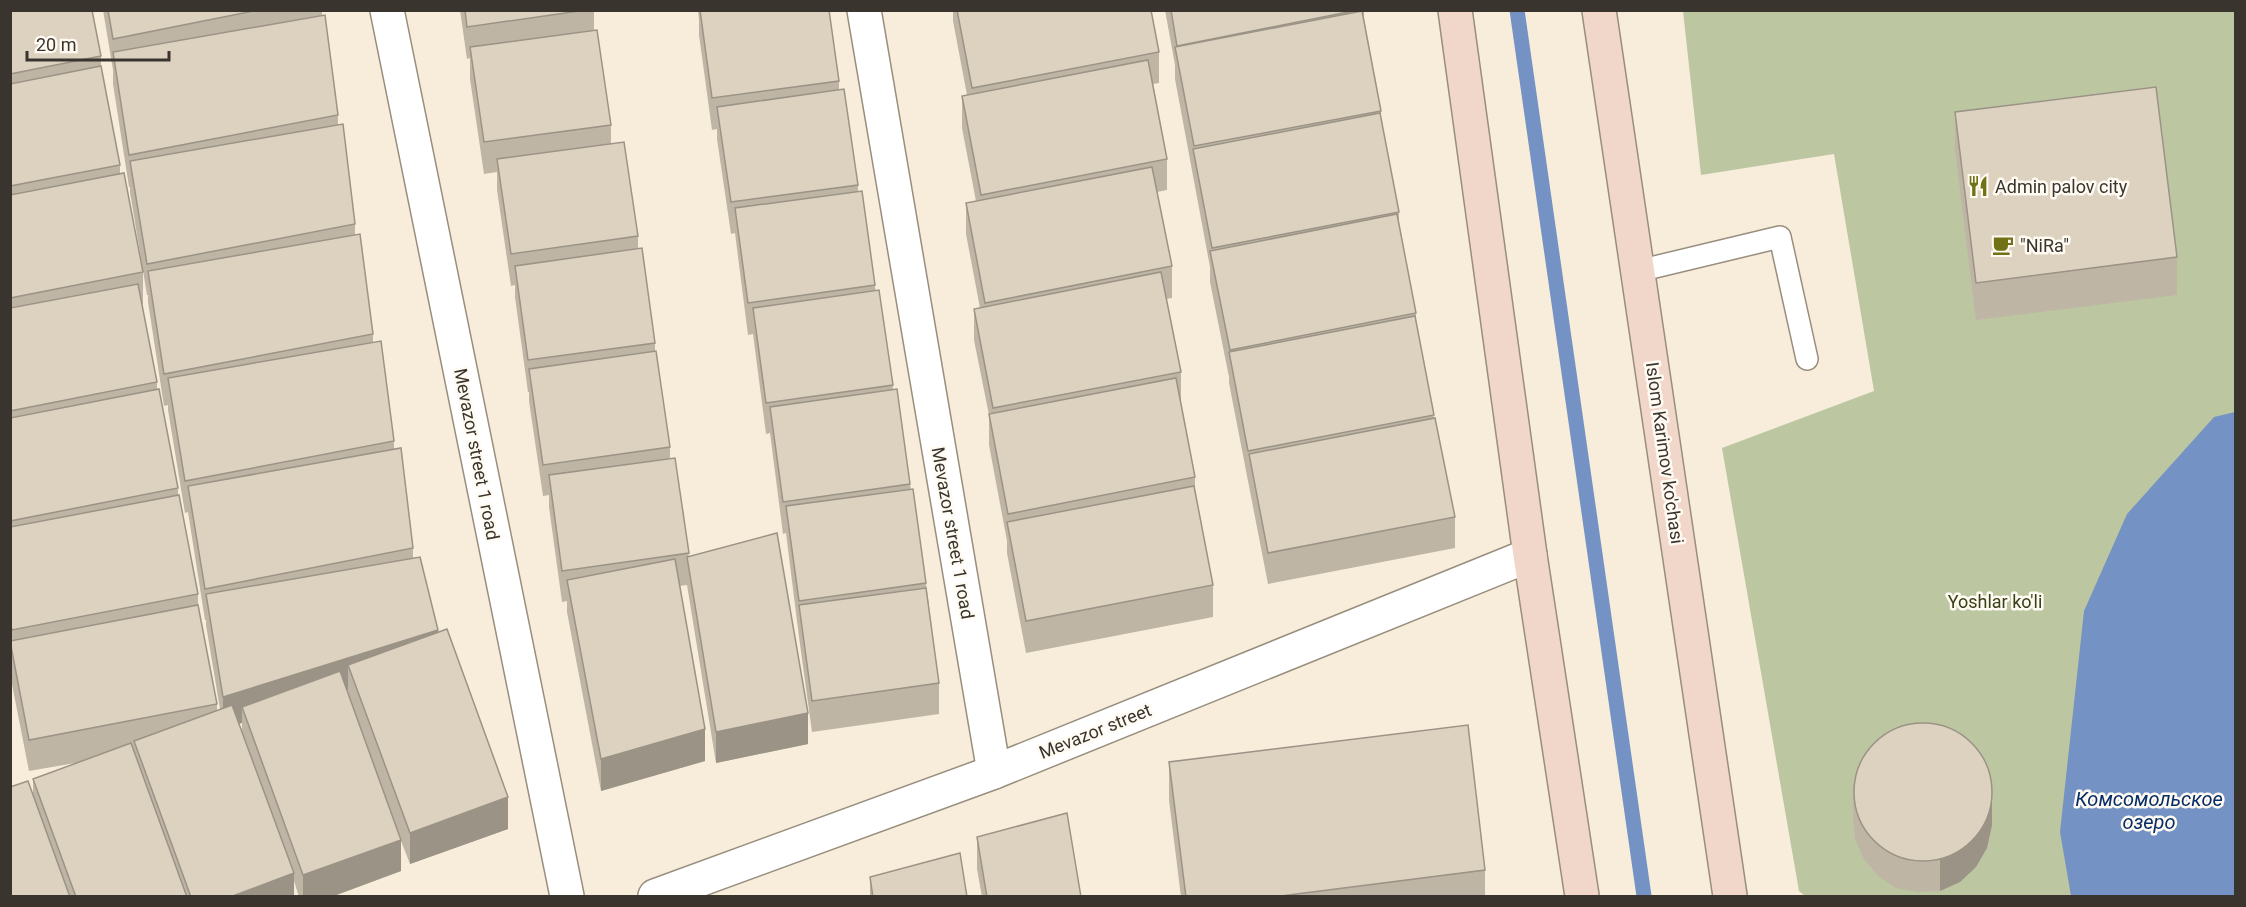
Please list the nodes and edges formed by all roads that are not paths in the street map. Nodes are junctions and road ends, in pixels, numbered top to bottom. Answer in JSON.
{"nodes":[{"id":1,"x":387,"y":10,"type":"edge"},
{"id":2,"x":864,"y":10,"type":"edge"},
{"id":3,"x":1455,"y":10,"type":"edge"},
{"id":4,"x":1599,"y":10,"type":"edge"},
{"id":5,"x":1638,"y":271,"type":"junction"},
{"id":6,"x":1807,"y":359,"type":"dead end"},
{"id":7,"x":1530,"y":555,"type":"junction"},
{"id":8,"x":994,"y":772,"type":"junction"},
{"id":9,"x":567,"y":897,"type":"edge"},
{"id":10,"x":655,"y":897,"type":"edge"},
{"id":11,"x":1582,"y":897,"type":"edge"},
{"id":12,"x":1730,"y":897,"type":"edge"}],
"edges":[{"from":1,"to":9,"type":"street","name":"Mevazor street 1 road"},
{"from":2,"to":8,"type":"street","name":"Mevazor street 1 road"},
{"from":3,"to":7,"type":"main road"},
{"from":4,"to":5,"type":"main road","name":"Islom Karimov ko'chasi"},
{"from":5,"to":6,"type":"lane"},
{"from":5,"to":12,"type":"main road","name":"Islom Karimov ko'chasi"},
{"from":7,"to":8,"type":"street","name":"Mevazor street"},
{"from":7,"to":11,"type":"main road"},
{"from":8,"to":10,"type":"street","name":"Mevazor street"}]}
